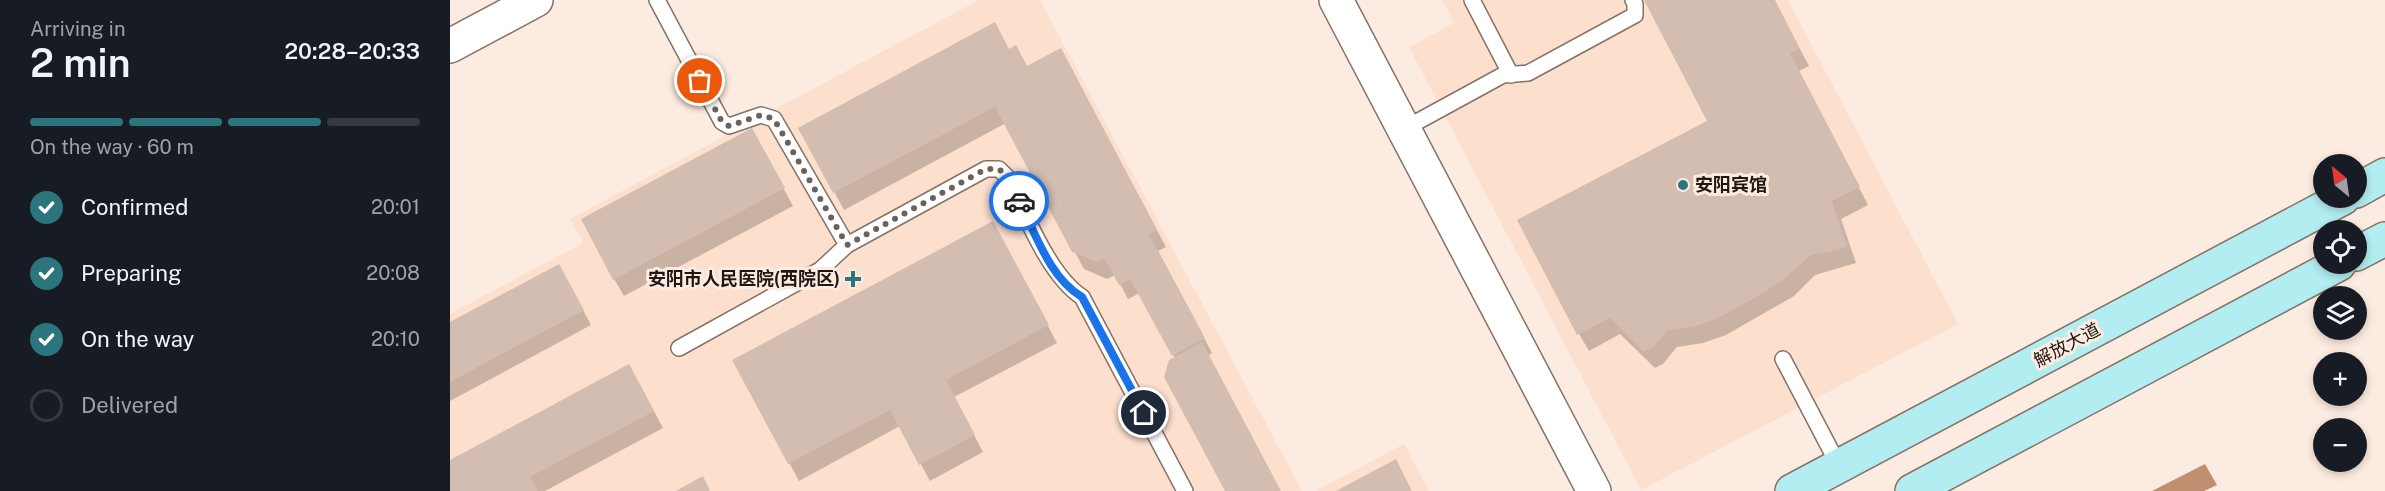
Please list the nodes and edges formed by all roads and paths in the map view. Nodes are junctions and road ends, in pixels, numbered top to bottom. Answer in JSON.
{"nodes":[{"id":1,"x":536,"y":0,"type":"edge"},
{"id":2,"x":657,"y":0,"type":"edge"},
{"id":3,"x":1336,"y":0,"type":"edge"},
{"id":4,"x":1472,"y":0,"type":"edge"},
{"id":5,"x":1633,"y":0,"type":"edge"},
{"id":6,"x":450,"y":46,"type":"edge"},
{"id":7,"x":1511,"y":75,"type":"junction"},
{"id":8,"x":1404,"y":129,"type":"junction"},
{"id":9,"x":2385,"y":175,"type":"edge"},
{"id":10,"x":2367,"y":185,"type":"edge"},
{"id":11,"x":2324,"y":208,"type":"edge"},
{"id":12,"x":2385,"y":239,"type":"edge"},
{"id":13,"x":847,"y":245,"type":"junction"},
{"id":14,"x":2367,"y":248,"type":"edge"},
{"id":15,"x":2320,"y":274,"type":"edge"},
{"id":16,"x":679,"y":348,"type":"dead end"},
{"id":17,"x":1783,"y":359,"type":"dead end"},
{"id":18,"x":1839,"y":466,"type":"junction"},
{"id":19,"x":1185,"y":491,"type":"edge"},
{"id":20,"x":1594,"y":491,"type":"edge"},
{"id":21,"x":1792,"y":491,"type":"edge"},
{"id":22,"x":1912,"y":491,"type":"edge"}],
"edges":[{"from":1,"to":6,"type":"street"},
{"from":2,"to":13,"type":"lane"},
{"from":3,"to":8,"type":"street"},
{"from":4,"to":7,"type":"lane"},
{"from":5,"to":7,"type":"lane"},
{"from":7,"to":8,"type":"lane"},
{"from":8,"to":20,"type":"street"},
{"from":9,"to":10,"type":"main road"},
{"from":11,"to":18,"type":"main road","name":"解放大道"},
{"from":12,"to":14,"type":"main road"},
{"from":13,"to":16,"type":"lane"},
{"from":13,"to":19,"type":"lane"},
{"from":15,"to":22,"type":"main road"},
{"from":17,"to":18,"type":"lane"},
{"from":18,"to":21,"type":"main road","name":"解放大道"}]}
